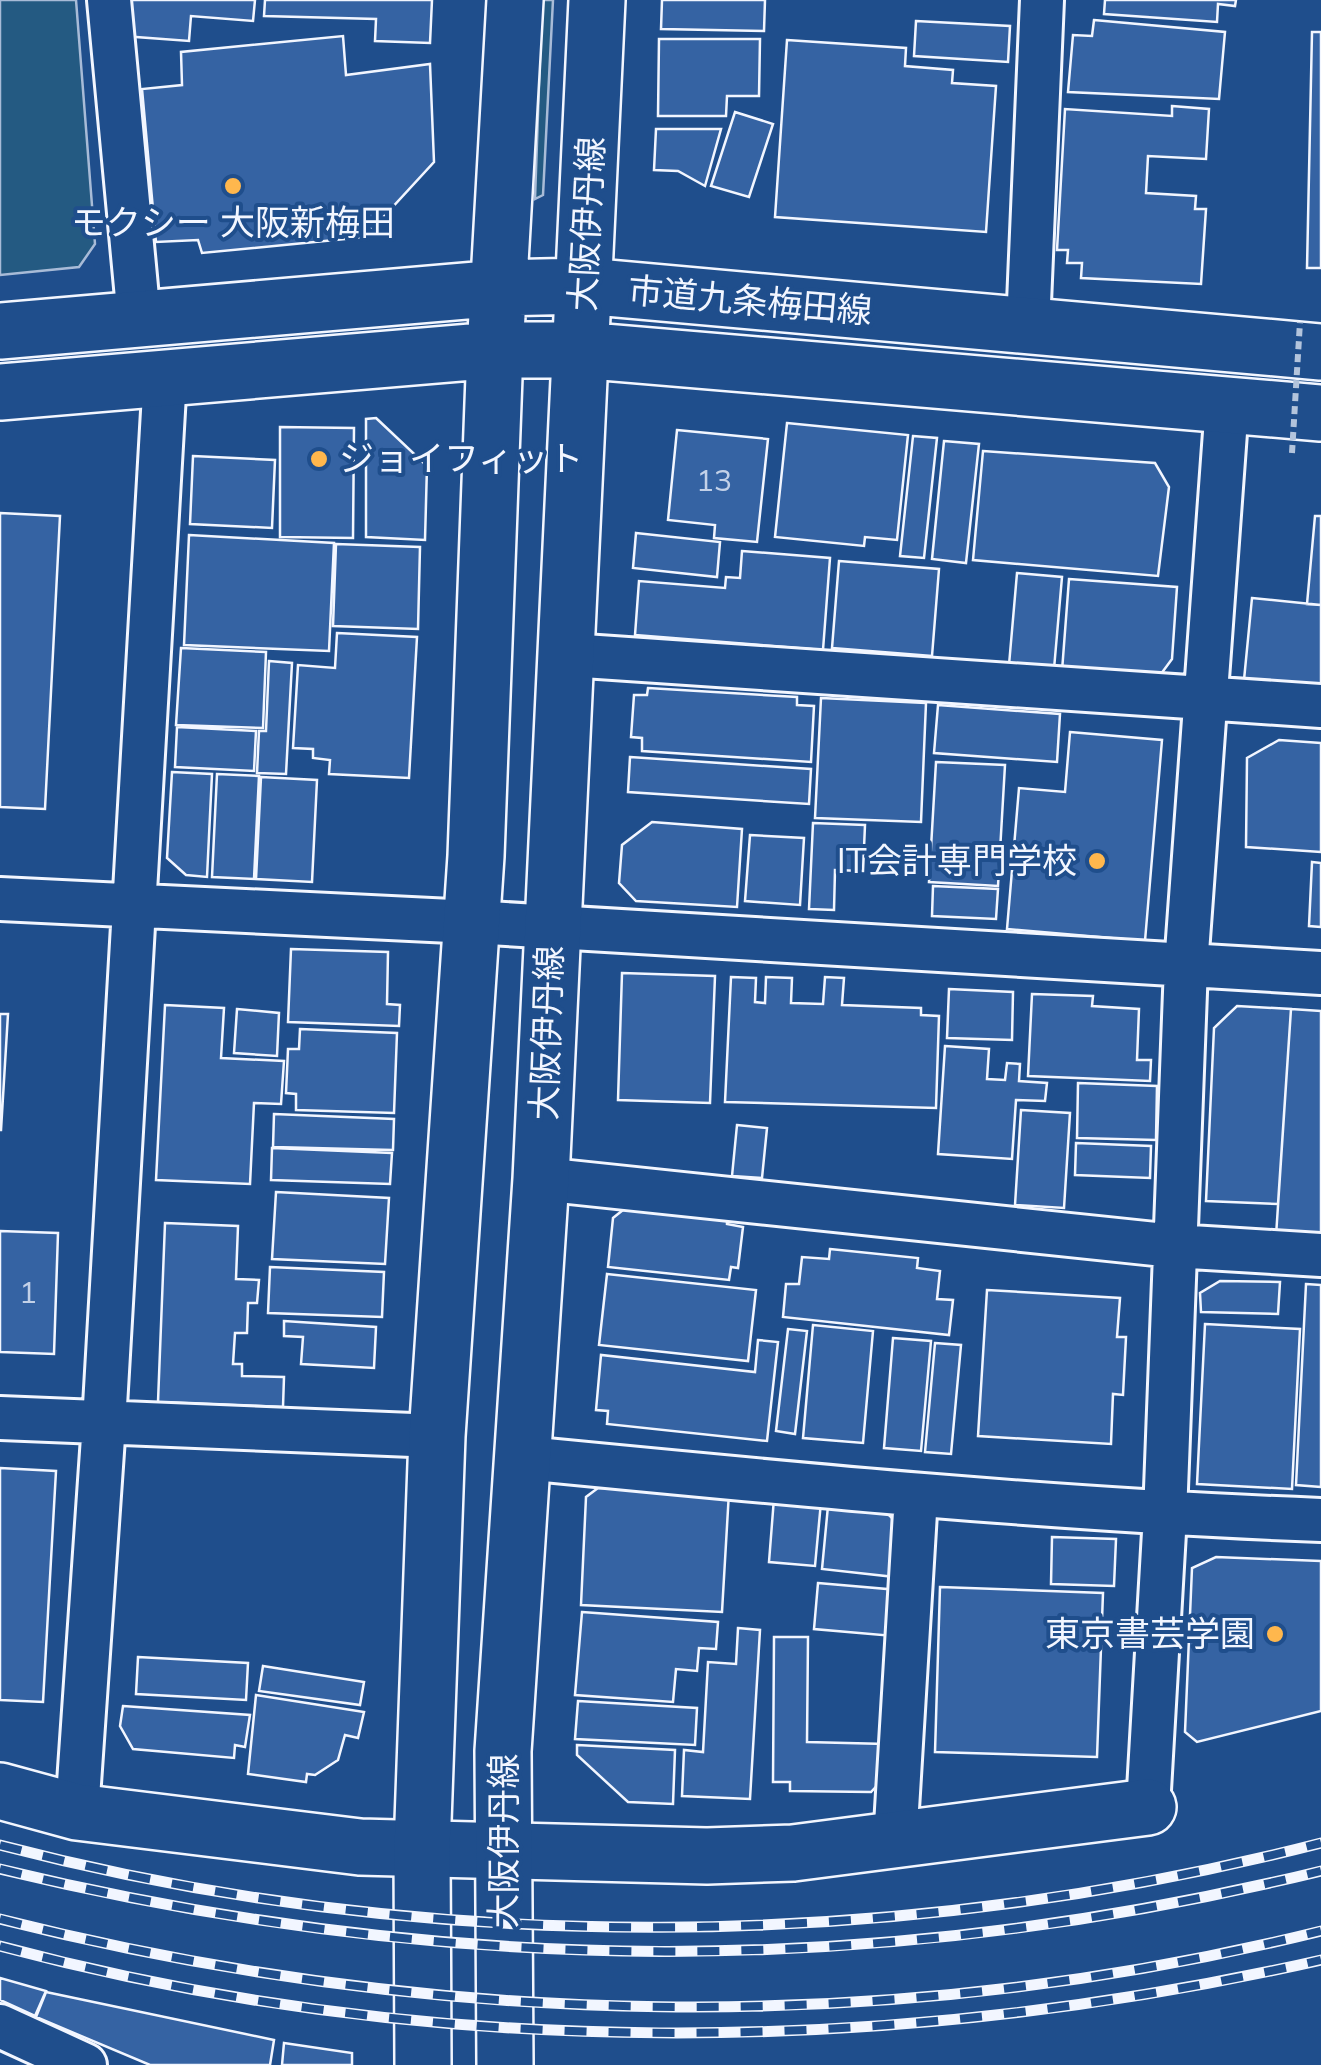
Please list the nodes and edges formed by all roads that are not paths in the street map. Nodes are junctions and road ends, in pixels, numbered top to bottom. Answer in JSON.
{"nodes":[{"id":1,"x":109,"y":0,"type":"edge"},
{"id":2,"x":515,"y":0,"type":"edge"},
{"id":3,"x":598,"y":0,"type":"edge"},
{"id":4,"x":1042,"y":0,"type":"edge"},
{"id":5,"x":585,"y":286,"type":"junction"},
{"id":6,"x":500,"y":288,"type":"junction"},
{"id":7,"x":138,"y":319,"type":"junction"},
{"id":8,"x":1028,"y":326,"type":"junction"},
{"id":9,"x":0,"y":330,"type":"edge"},
{"id":10,"x":1311,"y":337,"type":"edge"},
{"id":11,"x":495,"y":350,"type":"junction"},
{"id":12,"x":580,"y":350,"type":"junction"},
{"id":13,"x":165,"y":378,"type":"junction"},
{"id":14,"x":0,"y":392,"type":"edge"},
{"id":15,"x":1226,"y":405,"type":"junction"},
{"id":16,"x":1306,"y":433,"type":"edge"},
{"id":17,"x":569,"y":655,"type":"junction"},
{"id":18,"x":1206,"y":697,"type":"junction"},
{"id":19,"x":1321,"y":706,"type":"edge"},
{"id":20,"x":0,"y":898,"type":"edge"},
{"id":21,"x":135,"y":906,"type":"junction"},
{"id":22,"x":472,"y":922,"type":"junction"},
{"id":23,"x":552,"y":928,"type":"junction"},
{"id":24,"x":1186,"y":966,"type":"junction"},
{"id":25,"x":1321,"y":974,"type":"edge"},
{"id":26,"x":541,"y":1179,"type":"junction"},
{"id":27,"x":1174,"y":1246,"type":"junction"},
{"id":28,"x":1321,"y":1255,"type":"edge"},
{"id":29,"x":0,"y":1418,"type":"edge"},
{"id":30,"x":104,"y":1423,"type":"junction"},
{"id":31,"x":438,"y":1436,"type":"junction"},
{"id":32,"x":525,"y":1458,"type":"junction"},
{"id":33,"x":916,"y":1496,"type":"junction"},
{"id":34,"x":1166,"y":1514,"type":"junction"},
{"id":35,"x":1321,"y":1520,"type":"edge"},
{"id":36,"x":0,"y":1791,"type":"edge"},
{"id":37,"x":1148,"y":1807,"type":"joint"},
{"id":38,"x":77,"y":1812,"type":"junction"},
{"id":39,"x":894,"y":1842,"type":"junction"},
{"id":40,"x":422,"y":1849,"type":"junction"},
{"id":41,"x":503,"y":1850,"type":"junction"},
{"id":42,"x":0,"y":2026,"type":"edge"},
{"id":43,"x":85,"y":2065,"type":"edge"},
{"id":44,"x":423,"y":2065,"type":"edge"},
{"id":45,"x":505,"y":2065,"type":"edge"}],
"edges":[{"from":1,"to":7,"type":"street"},
{"from":2,"to":6,"type":"main road"},
{"from":3,"to":5,"type":"main road","name":"大阪伊丹線"},
{"from":4,"to":8,"type":"street"},
{"from":5,"to":6,"type":"main road","name":"市道九条梅田線"},
{"from":5,"to":8,"type":"main road","name":"市道九条梅田線"},
{"from":5,"to":12,"type":"main road","name":"大阪伊丹線"},
{"from":6,"to":7,"type":"main road","name":"市道九条梅田線"},
{"from":6,"to":11,"type":"main road"},
{"from":7,"to":9,"type":"main road","name":"市道九条梅田線"},
{"from":8,"to":10,"type":"main road","name":"市道九条梅田線"},
{"from":11,"to":12,"type":"main road","name":"市道九条梅田線"},
{"from":11,"to":13,"type":"main road","name":"市道九条梅田線"},
{"from":11,"to":22,"type":"main road"},
{"from":12,"to":15,"type":"main road","name":"市道九条梅田線"},
{"from":12,"to":17,"type":"main road","name":"大阪伊丹線"},
{"from":13,"to":14,"type":"main road","name":"市道九条梅田線"},
{"from":13,"to":21,"type":"street"},
{"from":15,"to":16,"type":"main road","name":"市道九条梅田線"},
{"from":15,"to":18,"type":"street"},
{"from":17,"to":18,"type":"street"},
{"from":17,"to":23,"type":"main road","name":"大阪伊丹線"},
{"from":18,"to":19,"type":"street"},
{"from":18,"to":24,"type":"street"},
{"from":20,"to":21,"type":"street"},
{"from":21,"to":22,"type":"street"},
{"from":21,"to":30,"type":"street"},
{"from":22,"to":23,"type":"street"},
{"from":22,"to":31,"type":"main road"},
{"from":23,"to":24,"type":"street"},
{"from":23,"to":26,"type":"main road","name":"大阪伊丹線"},
{"from":24,"to":25,"type":"street"},
{"from":24,"to":27,"type":"street"},
{"from":26,"to":27,"type":"street"},
{"from":26,"to":32,"type":"main road","name":"大阪伊丹線"},
{"from":27,"to":28,"type":"street"},
{"from":27,"to":34,"type":"street"},
{"from":29,"to":30,"type":"street"},
{"from":30,"to":31,"type":"street"},
{"from":30,"to":38,"type":"street"},
{"from":31,"to":40,"type":"main road"},
{"from":32,"to":33,"type":"street"},
{"from":32,"to":41,"type":"main road","name":"大阪伊丹線"},
{"from":33,"to":34,"type":"street"},
{"from":33,"to":39,"type":"street"},
{"from":34,"to":35,"type":"street"},
{"from":34,"to":37,"type":"street"},
{"from":36,"to":38,"type":"main road"},
{"from":37,"to":39,"type":"main road"},
{"from":38,"to":40,"type":"main road"},
{"from":39,"to":41,"type":"main road"},
{"from":40,"to":41,"type":"main road"},
{"from":40,"to":44,"type":"main road"},
{"from":41,"to":45,"type":"main road","name":"大阪伊丹線"},
{"from":42,"to":43,"type":"street"}]}
